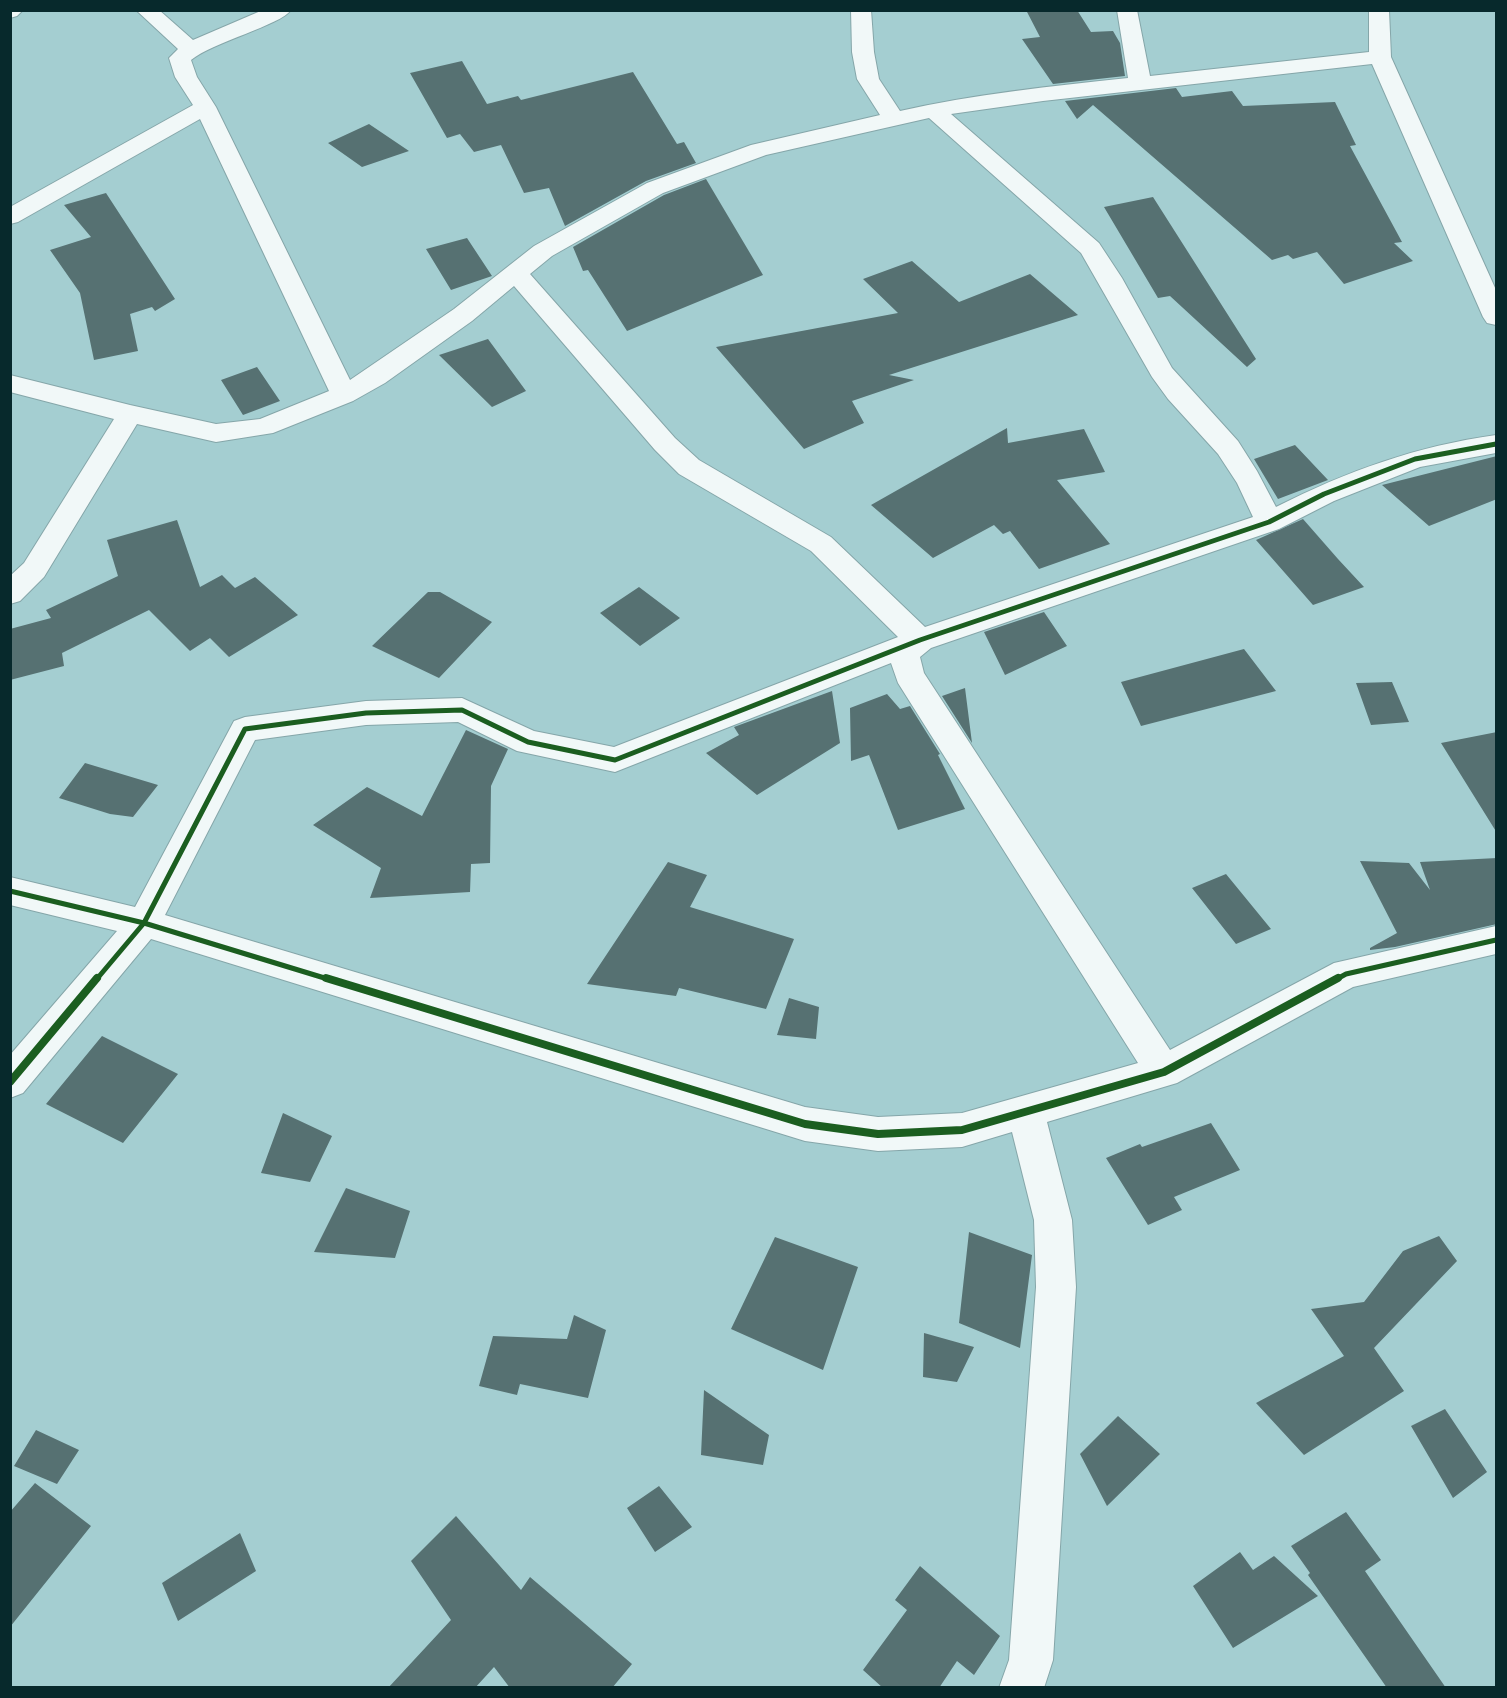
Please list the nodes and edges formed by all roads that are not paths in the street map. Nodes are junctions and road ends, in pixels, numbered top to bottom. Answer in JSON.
{"nodes":[{"id":1,"x":146,"y":10,"type":"edge"},
{"id":2,"x":281,"y":10,"type":"edge"},
{"id":3,"x":861,"y":10,"type":"edge"},
{"id":4,"x":1127,"y":10,"type":"edge"},
{"id":5,"x":1379,"y":10,"type":"edge"},
{"id":6,"x":190,"y":48,"type":"junction"},
{"id":7,"x":1380,"y":57,"type":"junction"},
{"id":8,"x":1140,"y":83,"type":"junction"},
{"id":9,"x":205,"y":107,"type":"junction"},
{"id":10,"x":933,"y":111,"type":"junction"},
{"id":11,"x":894,"y":119,"type":"junction"},
{"id":12,"x":10,"y":217,"type":"edge"},
{"id":13,"x":516,"y":273,"type":"junction"},
{"id":14,"x":1497,"y":316,"type":"edge"},
{"id":15,"x":10,"y":383,"type":"edge"},
{"id":16,"x":344,"y":395,"type":"junction"},
{"id":17,"x":130,"y":414,"type":"junction"},
{"id":18,"x":1497,"y":444,"type":"edge"},
{"id":19,"x":1269,"y":522,"type":"junction"},
{"id":20,"x":10,"y":594,"type":"edge"},
{"id":21,"x":920,"y":640,"type":"junction"},
{"id":22,"x":10,"y":891,"type":"edge"},
{"id":23,"x":144,"y":923,"type":"junction"},
{"id":24,"x":1497,"y":940,"type":"edge"},
{"id":25,"x":1164,"y":1072,"type":"junction"},
{"id":26,"x":10,"y":1082,"type":"edge"},
{"id":27,"x":1026,"y":1112,"type":"junction"},
{"id":28,"x":1032,"y":1678,"type":"edge"}],
"edges":[{"from":1,"to":6,"type":"street"},
{"from":2,"to":6,"type":"street"},
{"from":3,"to":11,"type":"street"},
{"from":4,"to":8,"type":"street"},
{"from":5,"to":7,"type":"street"},
{"from":6,"to":9,"type":"street"},
{"from":7,"to":8,"type":"street"},
{"from":7,"to":14,"type":"street"},
{"from":8,"to":10,"type":"street"},
{"from":9,"to":12,"type":"street"},
{"from":9,"to":16,"type":"street"},
{"from":10,"to":11,"type":"street"},
{"from":10,"to":19,"type":"street"},
{"from":11,"to":13,"type":"street"},
{"from":13,"to":16,"type":"street"},
{"from":13,"to":21,"type":"street"},
{"from":15,"to":17,"type":"street"},
{"from":16,"to":17,"type":"street"},
{"from":17,"to":20,"type":"street"},
{"from":18,"to":19,"type":"street"},
{"from":19,"to":21,"type":"street"},
{"from":21,"to":23,"type":"street"},
{"from":21,"to":25,"type":"street"},
{"from":22,"to":23,"type":"street"},
{"from":23,"to":26,"type":"street"},
{"from":23,"to":27,"type":"street"},
{"from":24,"to":25,"type":"street"},
{"from":25,"to":27,"type":"street"},
{"from":27,"to":28,"type":"street"}]}
